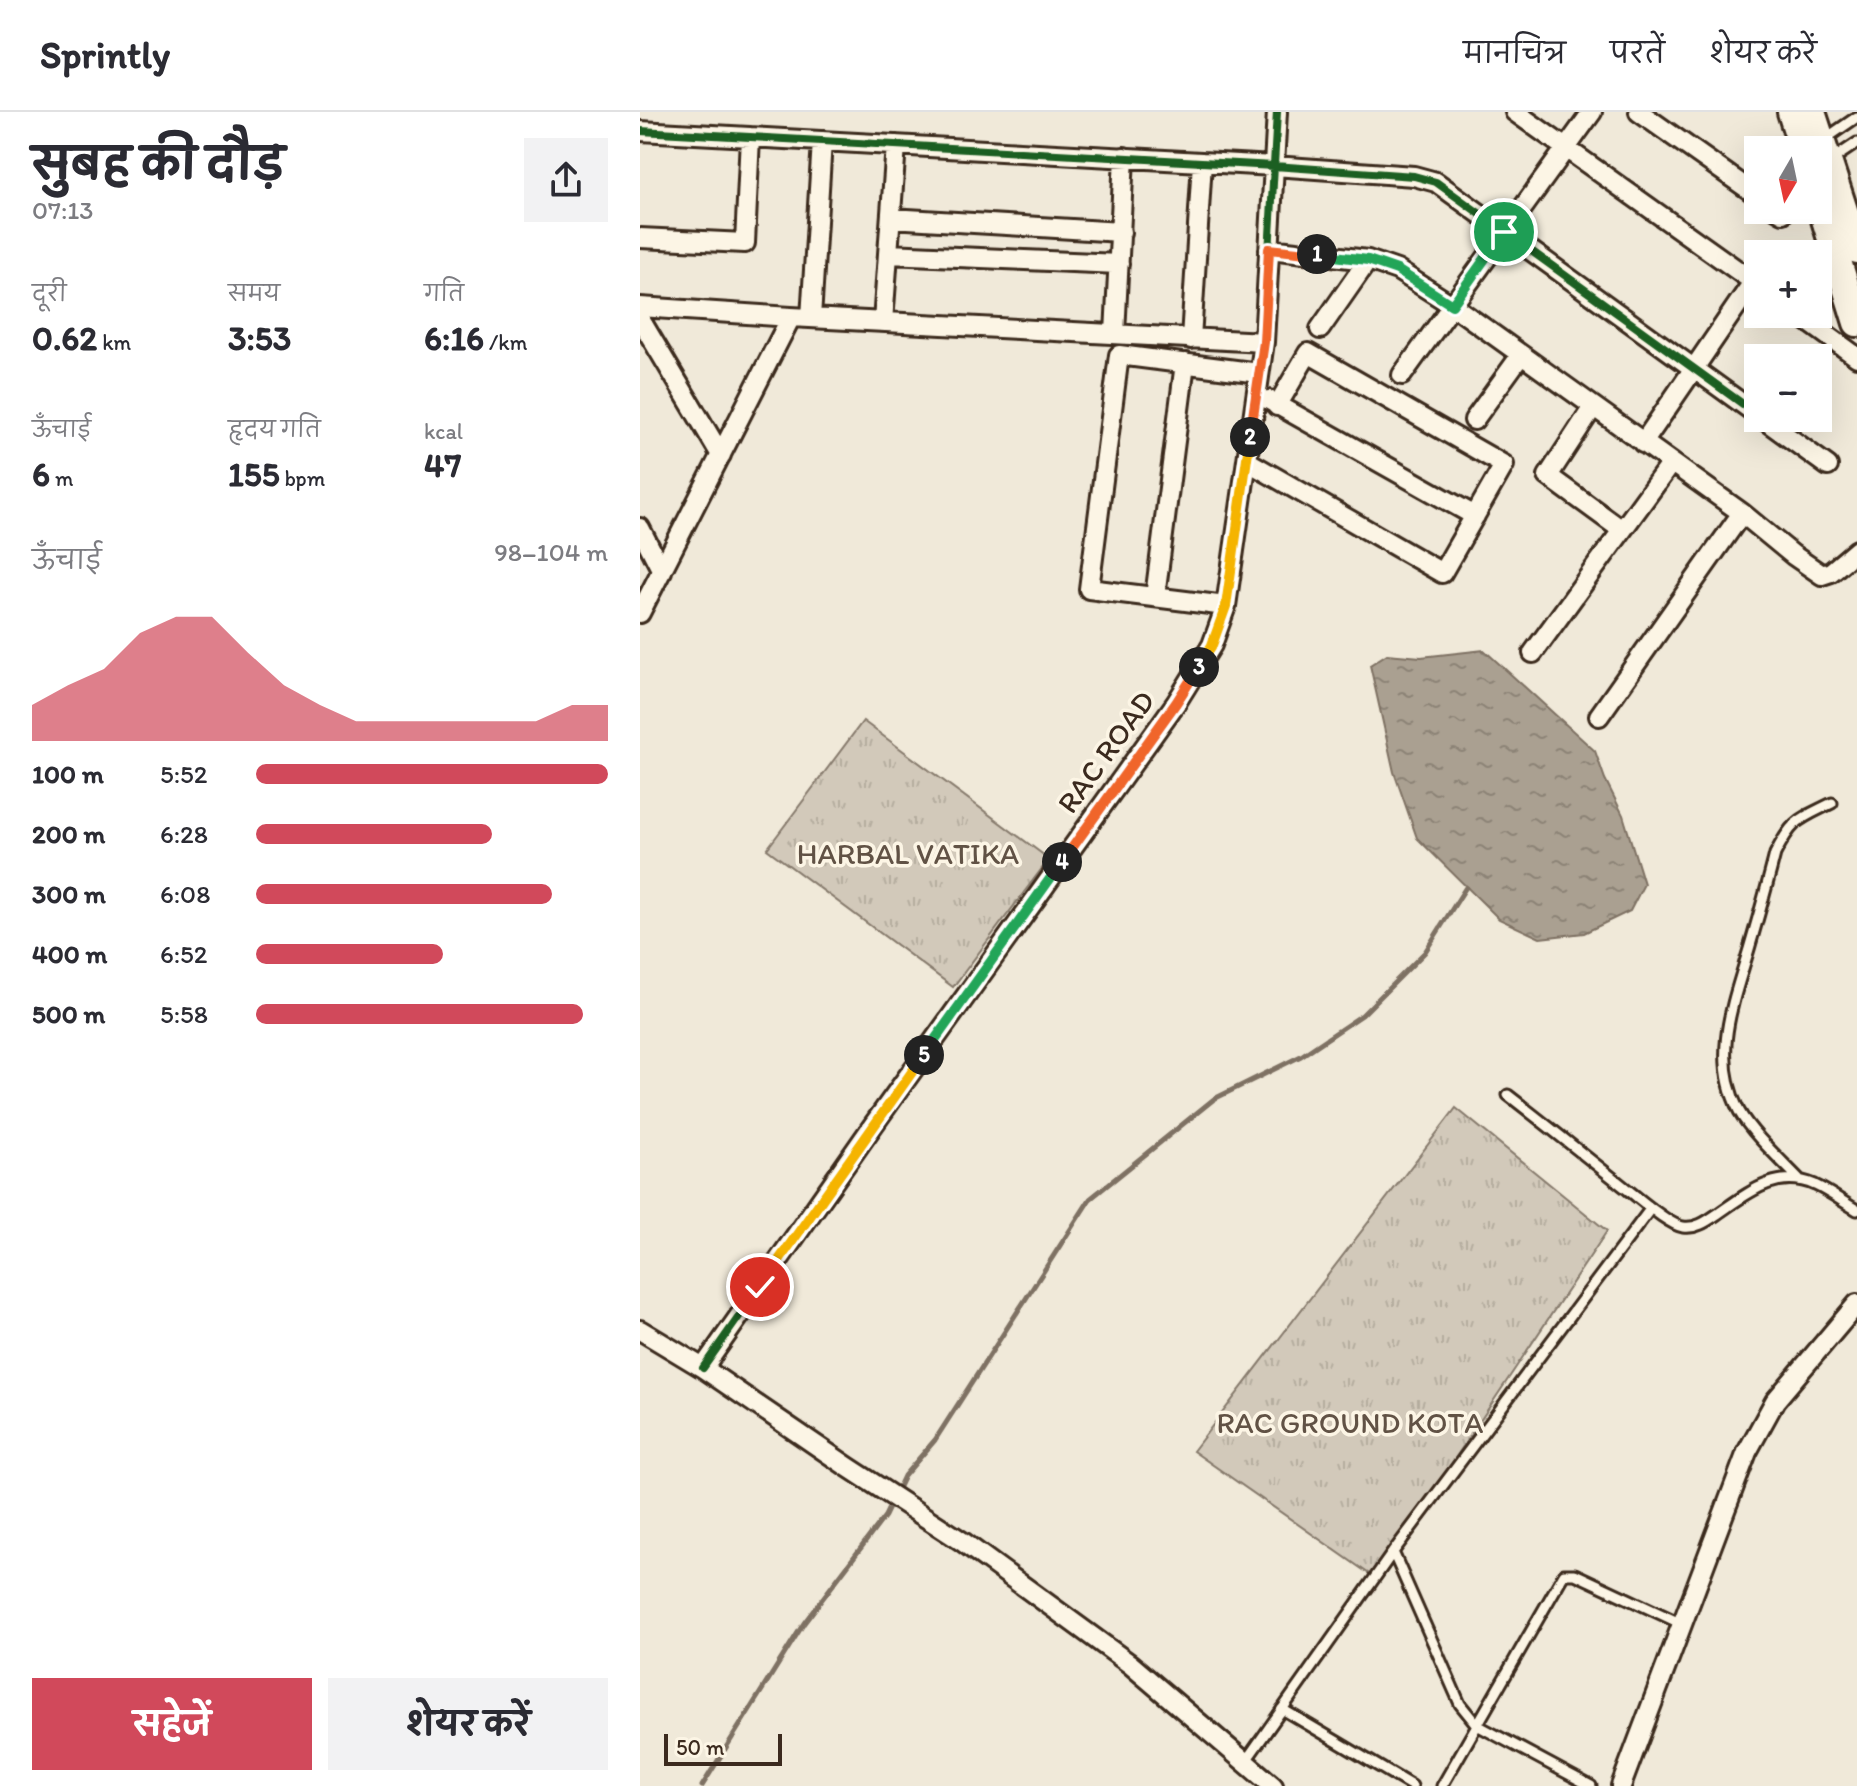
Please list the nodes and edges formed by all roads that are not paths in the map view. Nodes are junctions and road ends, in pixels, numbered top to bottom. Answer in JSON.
{"nodes":[{"id":1,"x":1277,"y":112,"type":"edge"},
{"id":2,"x":1515,"y":112,"type":"edge"},
{"id":3,"x":1592,"y":112,"type":"edge"},
{"id":4,"x":1639,"y":112,"type":"edge"},
{"id":5,"x":1791,"y":112,"type":"edge"},
{"id":6,"x":1812,"y":112,"type":"edge"},
{"id":7,"x":1857,"y":117,"type":"edge"},
{"id":8,"x":640,"y":131,"type":"edge"},
{"id":9,"x":1808,"y":136,"type":"edge"},
{"id":10,"x":1816,"y":136,"type":"edge"},
{"id":11,"x":750,"y":137,"type":"junction"},
{"id":12,"x":1832,"y":139,"type":"edge"},
{"id":13,"x":822,"y":141,"type":"junction"},
{"id":14,"x":1857,"y":143,"type":"edge"},
{"id":15,"x":896,"y":145,"type":"junction"},
{"id":16,"x":1565,"y":147,"type":"junction"},
{"id":17,"x":1832,"y":148,"type":"edge"},
{"id":18,"x":1124,"y":157,"type":"junction"},
{"id":19,"x":1202,"y":162,"type":"junction"},
{"id":20,"x":1274,"y":166,"type":"junction"},
{"id":21,"x":1744,"y":186,"type":"edge"},
{"id":22,"x":1832,"y":187,"type":"edge"},
{"id":23,"x":891,"y":218,"type":"junction"},
{"id":24,"x":1826,"y":224,"type":"edge"},
{"id":25,"x":1121,"y":232,"type":"junction"},
{"id":26,"x":1504,"y":232,"type":"junction"},
{"id":27,"x":640,"y":238,"type":"edge"},
{"id":28,"x":1269,"y":249,"type":"junction"},
{"id":29,"x":1857,"y":250,"type":"edge"},
{"id":30,"x":888,"y":254,"type":"junction"},
{"id":31,"x":1368,"y":260,"type":"junction"},
{"id":32,"x":1119,"y":264,"type":"junction"},
{"id":33,"x":1744,"y":275,"type":"edge"},
{"id":34,"x":1744,"y":300,"type":"edge"},
{"id":35,"x":1452,"y":305,"type":"junction"},
{"id":36,"x":640,"y":307,"type":"edge"},
{"id":37,"x":791,"y":317,"type":"junction"},
{"id":38,"x":811,"y":318,"type":"junction"},
{"id":39,"x":640,"y":319,"type":"edge"},
{"id":40,"x":883,"y":322,"type":"junction"},
{"id":41,"x":1857,"y":323,"type":"edge"},
{"id":42,"x":1817,"y":328,"type":"edge"},
{"id":43,"x":1320,"y":329,"type":"dead end"},
{"id":44,"x":1115,"y":334,"type":"junction"},
{"id":45,"x":1191,"y":339,"type":"junction"},
{"id":46,"x":1264,"y":342,"type":"junction"},
{"id":47,"x":1521,"y":355,"type":"junction"},
{"id":48,"x":1857,"y":357,"type":"edge"},
{"id":49,"x":1185,"y":363,"type":"junction"},
{"id":50,"x":1694,"y":369,"type":"junction"},
{"id":51,"x":1259,"y":373,"type":"junction"},
{"id":52,"x":1402,"y":375,"type":"dead end"},
{"id":53,"x":1256,"y":392,"type":"junction"},
{"id":54,"x":1744,"y":405,"type":"edge"},
{"id":55,"x":1277,"y":406,"type":"junction"},
{"id":56,"x":1593,"y":407,"type":"junction"},
{"id":57,"x":1474,"y":420,"type":"dead end"},
{"id":58,"x":1782,"y":432,"type":"edge"},
{"id":59,"x":1643,"y":443,"type":"junction"},
{"id":60,"x":721,"y":455,"type":"junction"},
{"id":61,"x":1247,"y":461,"type":"junction"},
{"id":62,"x":1671,"y":463,"type":"junction"},
{"id":63,"x":1828,"y":466,"type":"dead end"},
{"id":64,"x":1742,"y":513,"type":"junction"},
{"id":65,"x":1475,"y":516,"type":"junction"},
{"id":66,"x":640,"y":528,"type":"edge"},
{"id":67,"x":1622,"y":530,"type":"junction"},
{"id":68,"x":1857,"y":550,"type":"edge"},
{"id":69,"x":662,"y":571,"type":"junction"},
{"id":70,"x":1155,"y":597,"type":"junction"},
{"id":71,"x":1226,"y":606,"type":"junction"},
{"id":72,"x":640,"y":613,"type":"edge"},
{"id":73,"x":1533,"y":653,"type":"dead end"},
{"id":74,"x":1599,"y":716,"type":"dead end"},
{"id":75,"x":1832,"y":803,"type":"dead end"},
{"id":76,"x":1508,"y":1095,"type":"dead end"},
{"id":77,"x":1800,"y":1180,"type":"junction"},
{"id":78,"x":1651,"y":1208,"type":"junction"},
{"id":79,"x":1857,"y":1210,"type":"edge"},
{"id":80,"x":1857,"y":1304,"type":"edge"},
{"id":81,"x":640,"y":1330,"type":"edge"},
{"id":82,"x":703,"y":1368,"type":"junction"},
{"id":83,"x":1393,"y":1552,"type":"junction"},
{"id":84,"x":1682,"y":1624,"type":"junction"},
{"id":85,"x":1282,"y":1709,"type":"junction"},
{"id":86,"x":1477,"y":1725,"type":"junction"},
{"id":87,"x":1245,"y":1762,"type":"junction"},
{"id":88,"x":1273,"y":1786,"type":"edge"},
{"id":89,"x":1412,"y":1786,"type":"edge"},
{"id":90,"x":1442,"y":1786,"type":"edge"},
{"id":91,"x":1591,"y":1786,"type":"edge"},
{"id":92,"x":1621,"y":1786,"type":"edge"}],
"edges":[{"from":1,"to":20,"type":"street","name":"RAC ROAD"},
{"from":2,"to":16,"type":"street"},
{"from":3,"to":16,"type":"street"},
{"from":4,"to":21,"type":"street"},
{"from":5,"to":9,"type":"street"},
{"from":6,"to":10,"type":"street"},
{"from":7,"to":12,"type":"lane"},
{"from":8,"to":11,"type":"street"},
{"from":11,"to":13,"type":"street"},
{"from":11,"to":27,"type":"street"},
{"from":13,"to":15,"type":"street"},
{"from":13,"to":38,"type":"street"},
{"from":14,"to":17,"type":"lane"},
{"from":15,"to":18,"type":"street"},
{"from":15,"to":23,"type":"street"},
{"from":16,"to":26,"type":"street"},
{"from":16,"to":33,"type":"street"},
{"from":18,"to":19,"type":"street"},
{"from":18,"to":25,"type":"street"},
{"from":19,"to":20,"type":"street"},
{"from":19,"to":45,"type":"street"},
{"from":20,"to":26,"type":"street"},
{"from":20,"to":28,"type":"street","name":"RAC ROAD"},
{"from":22,"to":29,"type":"street"},
{"from":23,"to":25,"type":"street"},
{"from":23,"to":30,"type":"street"},
{"from":24,"to":41,"type":"street"},
{"from":25,"to":32,"type":"street"},
{"from":26,"to":35,"type":"street"},
{"from":26,"to":50,"type":"street"},
{"from":28,"to":31,"type":"street"},
{"from":28,"to":46,"type":"street","name":"RAC ROAD"},
{"from":30,"to":32,"type":"street"},
{"from":30,"to":40,"type":"street"},
{"from":31,"to":35,"type":"street"},
{"from":31,"to":43,"type":"street"},
{"from":32,"to":44,"type":"street"},
{"from":34,"to":50,"type":"street"},
{"from":35,"to":47,"type":"street"},
{"from":35,"to":52,"type":"street"},
{"from":36,"to":37,"type":"street"},
{"from":37,"to":38,"type":"street"},
{"from":37,"to":60,"type":"street"},
{"from":38,"to":40,"type":"street"},
{"from":39,"to":60,"type":"street"},
{"from":40,"to":44,"type":"street"},
{"from":42,"to":48,"type":"street"},
{"from":44,"to":45,"type":"street"},
{"from":45,"to":46,"type":"street"},
{"from":46,"to":51,"type":"street","name":"RAC ROAD"},
{"from":47,"to":56,"type":"street"},
{"from":47,"to":57,"type":"street"},
{"from":49,"to":51,"type":"street"},
{"from":49,"to":70,"type":"street"},
{"from":49,"to":70,"type":"street"},
{"from":50,"to":54,"type":"street"},
{"from":50,"to":59,"type":"street"},
{"from":51,"to":53,"type":"street","name":"RAC ROAD"},
{"from":53,"to":55,"type":"street"},
{"from":53,"to":61,"type":"street","name":"RAC ROAD"},
{"from":55,"to":65,"type":"street"},
{"from":55,"to":65,"type":"street"},
{"from":56,"to":59,"type":"street"},
{"from":56,"to":67,"type":"street"},
{"from":58,"to":63,"type":"street"},
{"from":59,"to":62,"type":"street"},
{"from":60,"to":69,"type":"street"},
{"from":61,"to":65,"type":"street"},
{"from":61,"to":71,"type":"street","name":"RAC ROAD"},
{"from":62,"to":64,"type":"street"},
{"from":62,"to":67,"type":"street"},
{"from":64,"to":68,"type":"street"},
{"from":64,"to":74,"type":"street"},
{"from":66,"to":69,"type":"street"},
{"from":67,"to":73,"type":"street"},
{"from":69,"to":72,"type":"street"},
{"from":70,"to":71,"type":"street"},
{"from":71,"to":82,"type":"street","name":"RAC ROAD"},
{"from":75,"to":77,"type":"lane"},
{"from":76,"to":78,"type":"lane"},
{"from":77,"to":78,"type":"lane"},
{"from":77,"to":79,"type":"lane"},
{"from":78,"to":83,"type":"lane"},
{"from":80,"to":84,"type":"street"},
{"from":81,"to":82,"type":"street"},
{"from":82,"to":87,"type":"street"},
{"from":83,"to":85,"type":"lane"},
{"from":83,"to":86,"type":"lane"},
{"from":84,"to":86,"type":"lane"},
{"from":84,"to":92,"type":"street"},
{"from":85,"to":87,"type":"lane"},
{"from":85,"to":89,"type":"lane"},
{"from":86,"to":90,"type":"lane"},
{"from":86,"to":91,"type":"lane"},
{"from":87,"to":88,"type":"street"}]}
